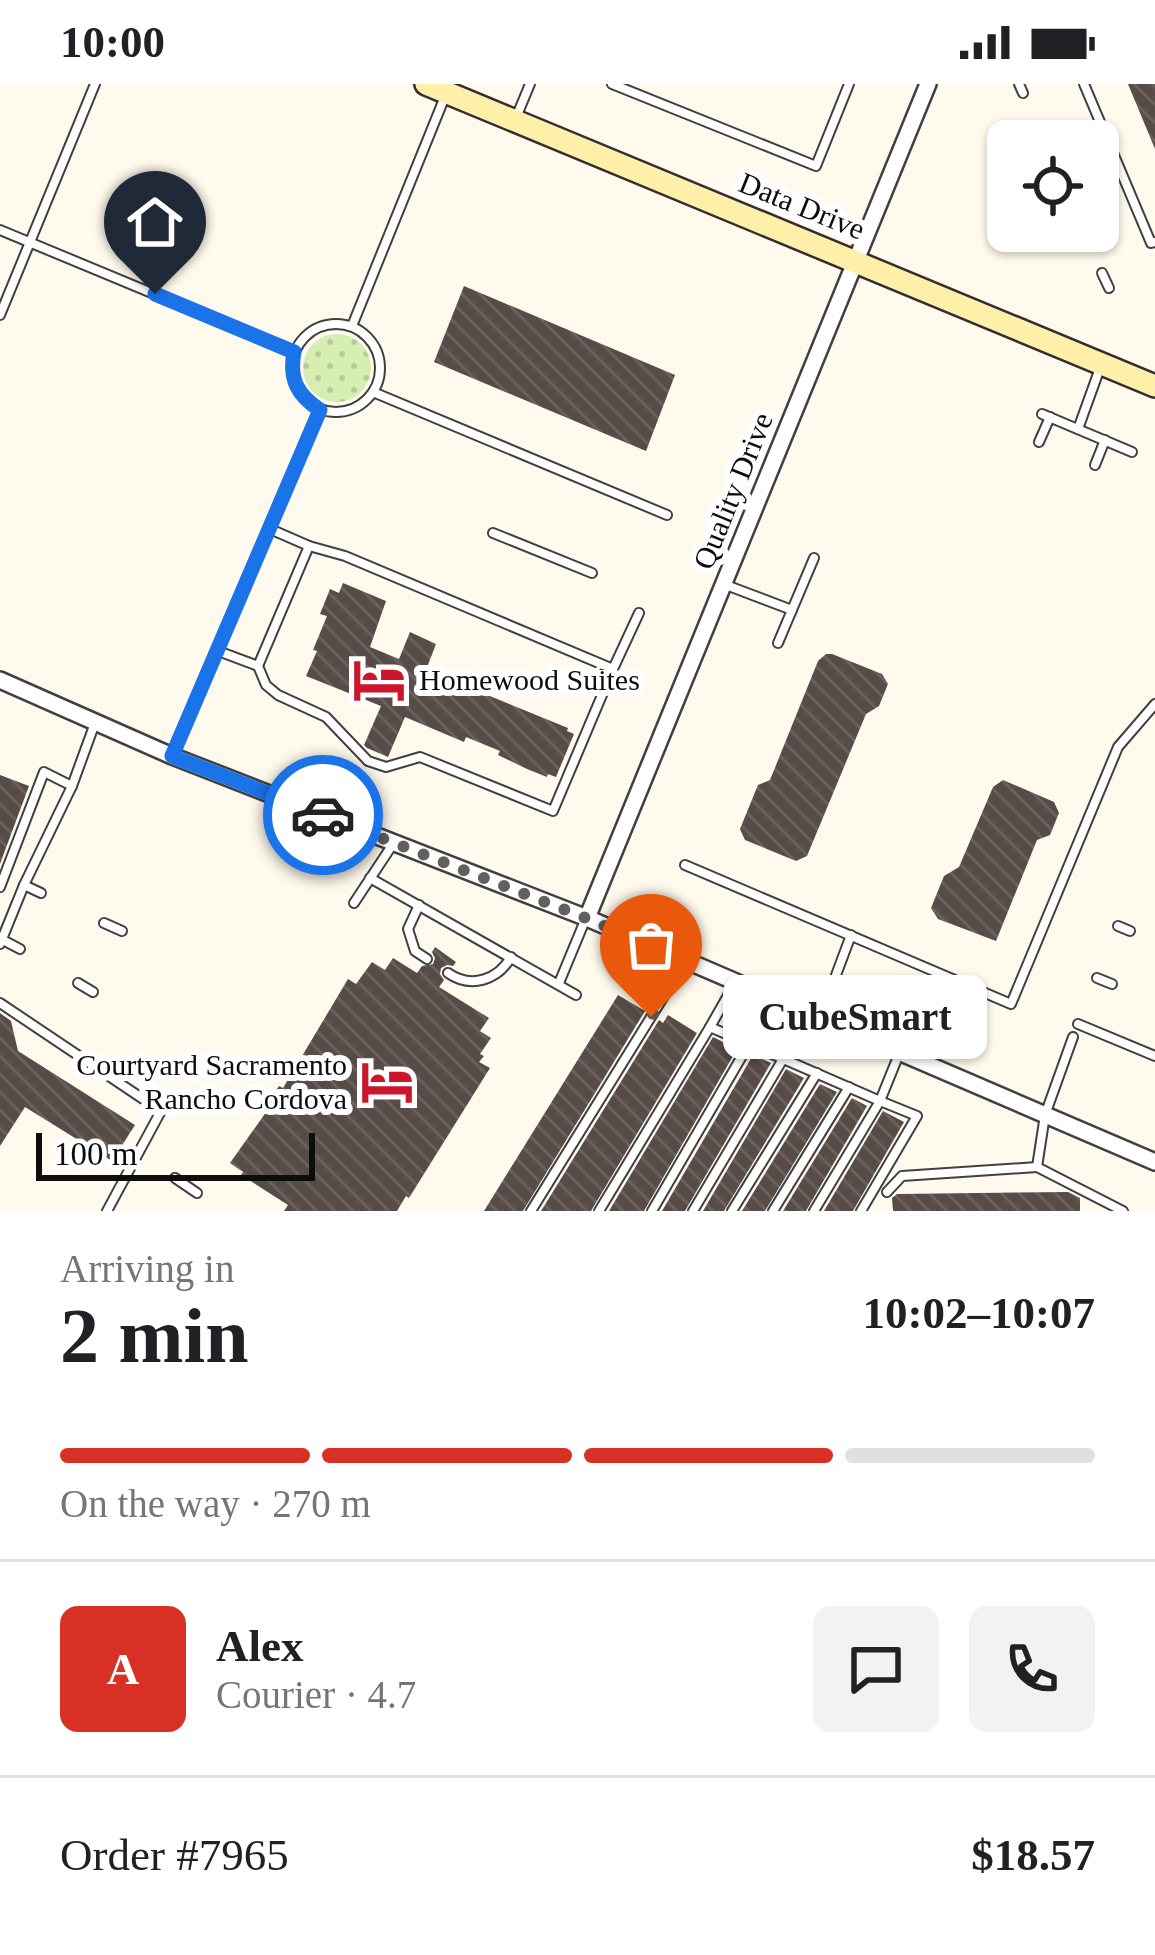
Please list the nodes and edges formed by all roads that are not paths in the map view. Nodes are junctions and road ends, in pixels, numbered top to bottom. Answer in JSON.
{"nodes":[{"id":1,"x":95,"y":84,"type":"edge"},
{"id":2,"x":530,"y":84,"type":"edge"},
{"id":3,"x":612,"y":84,"type":"edge"},
{"id":4,"x":849,"y":84,"type":"edge"},
{"id":5,"x":928,"y":84,"type":"edge"},
{"id":6,"x":1084,"y":84,"type":"edge"},
{"id":7,"x":436,"y":88,"type":"edge"},
{"id":8,"x":514,"y":121,"type":"junction"},
{"id":9,"x":0,"y":230,"type":"edge"},
{"id":10,"x":30,"y":242,"type":"junction"},
{"id":11,"x":1155,"y":242,"type":"edge"},
{"id":12,"x":857,"y":260,"type":"junction"},
{"id":13,"x":1102,"y":273,"type":"dead end"},
{"id":14,"x":1109,"y":288,"type":"dead end"},
{"id":15,"x":0,"y":314,"type":"edge"},
{"id":16,"x":352,"y":326,"type":"junction"},
{"id":17,"x":294,"y":352,"type":"junction"},
{"id":18,"x":1102,"y":364,"type":"junction"},
{"id":19,"x":1155,"y":386,"type":"edge"},
{"id":20,"x":373,"y":392,"type":"junction"},
{"id":21,"x":320,"y":410,"type":"junction"},
{"id":22,"x":1078,"y":429,"type":"junction"},
{"id":23,"x":1105,"y":440,"type":"junction"},
{"id":24,"x":1039,"y":442,"type":"dead end"},
{"id":25,"x":1132,"y":452,"type":"dead end"},
{"id":26,"x":1095,"y":464,"type":"dead end"},
{"id":27,"x":667,"y":514,"type":"dead end"},
{"id":28,"x":270,"y":530,"type":"junction"},
{"id":29,"x":493,"y":533,"type":"dead end"},
{"id":30,"x":309,"y":546,"type":"junction"},
{"id":31,"x":814,"y":558,"type":"dead end"},
{"id":32,"x":592,"y":573,"type":"dead end"},
{"id":33,"x":724,"y":584,"type":"junction"},
{"id":34,"x":792,"y":610,"type":"junction"},
{"id":35,"x":639,"y":613,"type":"dead end"},
{"id":36,"x":778,"y":643,"type":"dead end"},
{"id":37,"x":218,"y":651,"type":"junction"},
{"id":38,"x":258,"y":666,"type":"junction"},
{"id":39,"x":613,"y":669,"type":"junction"},
{"id":40,"x":0,"y":680,"type":"edge"},
{"id":41,"x":1155,"y":704,"type":"edge"},
{"id":42,"x":96,"y":722,"type":"junction"},
{"id":43,"x":172,"y":756,"type":"junction"},
{"id":44,"x":72,"y":786,"type":"junction"},
{"id":45,"x":394,"y":842,"type":"junction"},
{"id":46,"x":685,"y":865,"type":"dead end"},
{"id":47,"x":370,"y":878,"type":"junction"},
{"id":48,"x":24,"y":885,"type":"junction"},
{"id":49,"x":0,"y":887,"type":"edge"},
{"id":50,"x":41,"y":893,"type":"dead end"},
{"id":51,"x":354,"y":903,"type":"dead end"},
{"id":52,"x":419,"y":905,"type":"junction"},
{"id":53,"x":586,"y":918,"type":"junction"},
{"id":54,"x":104,"y":923,"type":"dead end"},
{"id":55,"x":1118,"y":926,"type":"dead end"},
{"id":56,"x":122,"y":931,"type":"dead end"},
{"id":57,"x":1130,"y":931,"type":"dead end"},
{"id":58,"x":851,"y":935,"type":"junction"},
{"id":59,"x":1,"y":940,"type":"edge"},
{"id":60,"x":20,"y":950,"type":"dead end"},
{"id":61,"x":512,"y":957,"type":"junction"},
{"id":62,"x":427,"y":959,"type":"dead end"},
{"id":63,"x":686,"y":961,"type":"junction"},
{"id":64,"x":448,"y":974,"type":"dead end"},
{"id":65,"x":1097,"y":977,"type":"dead end"},
{"id":66,"x":78,"y":982,"type":"dead end"},
{"id":67,"x":735,"y":982,"type":"junction"},
{"id":68,"x":559,"y":983,"type":"junction"},
{"id":69,"x":1112,"y":984,"type":"dead end"},
{"id":70,"x":93,"y":992,"type":"dead end"},
{"id":71,"x":576,"y":995,"type":"dead end"},
{"id":72,"x":0,"y":1003,"type":"edge"},
{"id":73,"x":820,"y":1018,"type":"junction"},
{"id":74,"x":1078,"y":1024,"type":"dead end"},
{"id":75,"x":710,"y":1027,"type":"junction"},
{"id":76,"x":1073,"y":1037,"type":"dead end"},
{"id":77,"x":749,"y":1044,"type":"junction"},
{"id":78,"x":900,"y":1052,"type":"junction"},
{"id":79,"x":1155,"y":1056,"type":"edge"},
{"id":80,"x":783,"y":1059,"type":"junction"},
{"id":81,"x":817,"y":1072,"type":"junction"},
{"id":82,"x":849,"y":1087,"type":"junction"},
{"id":83,"x":880,"y":1101,"type":"junction"},
{"id":84,"x":1045,"y":1115,"type":"junction"},
{"id":85,"x":1155,"y":1162,"type":"edge"},
{"id":86,"x":1037,"y":1167,"type":"junction"},
{"id":87,"x":175,"y":1178,"type":"dead end"},
{"id":88,"x":197,"y":1192,"type":"dead end"},
{"id":89,"x":887,"y":1192,"type":"dead end"},
{"id":90,"x":107,"y":1211,"type":"edge"},
{"id":91,"x":531,"y":1211,"type":"edge"},
{"id":92,"x":599,"y":1211,"type":"edge"},
{"id":93,"x":652,"y":1211,"type":"edge"},
{"id":94,"x":693,"y":1211,"type":"edge"},
{"id":95,"x":732,"y":1211,"type":"edge"},
{"id":96,"x":773,"y":1211,"type":"edge"},
{"id":97,"x":814,"y":1211,"type":"edge"},
{"id":98,"x":861,"y":1211,"type":"edge"},
{"id":99,"x":1123,"y":1211,"type":"edge"}],
"edges":[{"from":1,"to":10,"type":"lane"},
{"from":2,"to":8,"type":"lane"},
{"from":3,"to":4,"type":"lane"},
{"from":5,"to":12,"type":"street","name":"Quality Drive"},
{"from":6,"to":11,"type":"lane"},
{"from":7,"to":8,"type":"street","name":"Data Drive"},
{"from":7,"to":16,"type":"lane"},
{"from":8,"to":12,"type":"street","name":"Data Drive"},
{"from":9,"to":10,"type":"lane"},
{"from":10,"to":15,"type":"lane"},
{"from":10,"to":17,"type":"lane"},
{"from":12,"to":18,"type":"street","name":"Data Drive"},
{"from":12,"to":33,"type":"street","name":"Quality Drive"},
{"from":13,"to":14,"type":"lane"},
{"from":16,"to":17,"type":"lane"},
{"from":16,"to":20,"type":"lane"},
{"from":17,"to":21,"type":"lane"},
{"from":18,"to":19,"type":"street","name":"Data Drive"},
{"from":18,"to":22,"type":"lane"},
{"from":20,"to":21,"type":"lane"},
{"from":20,"to":27,"type":"lane"},
{"from":21,"to":28,"type":"lane"},
{"from":22,"to":23,"type":"lane"},
{"from":22,"to":24,"type":"lane"},
{"from":23,"to":25,"type":"lane"},
{"from":23,"to":26,"type":"lane"},
{"from":28,"to":30,"type":"lane"},
{"from":28,"to":37,"type":"lane"},
{"from":29,"to":32,"type":"lane"},
{"from":30,"to":38,"type":"lane"},
{"from":30,"to":39,"type":"lane"},
{"from":31,"to":34,"type":"lane"},
{"from":33,"to":34,"type":"lane"},
{"from":33,"to":53,"type":"street","name":"Quality Drive"},
{"from":34,"to":36,"type":"lane"},
{"from":35,"to":39,"type":"lane"},
{"from":37,"to":38,"type":"lane"},
{"from":37,"to":43,"type":"lane"},
{"from":38,"to":39,"type":"lane"},
{"from":40,"to":42,"type":"street"},
{"from":41,"to":58,"type":"lane"},
{"from":42,"to":43,"type":"street"},
{"from":42,"to":44,"type":"lane"},
{"from":43,"to":45,"type":"street"},
{"from":44,"to":48,"type":"lane"},
{"from":44,"to":49,"type":"lane"},
{"from":45,"to":47,"type":"lane"},
{"from":45,"to":53,"type":"street"},
{"from":46,"to":58,"type":"lane"},
{"from":47,"to":51,"type":"lane"},
{"from":47,"to":52,"type":"lane"},
{"from":48,"to":50,"type":"lane"},
{"from":48,"to":59,"type":"lane"},
{"from":52,"to":61,"type":"lane"},
{"from":52,"to":62,"type":"lane"},
{"from":53,"to":63,"type":"street"},
{"from":53,"to":68,"type":"lane"},
{"from":54,"to":56,"type":"lane"},
{"from":55,"to":57,"type":"lane"},
{"from":58,"to":73,"type":"lane"},
{"from":59,"to":60,"type":"lane"},
{"from":61,"to":64,"type":"lane"},
{"from":61,"to":68,"type":"lane"},
{"from":63,"to":67,"type":"street"},
{"from":63,"to":91,"type":"lane"},
{"from":65,"to":69,"type":"lane"},
{"from":66,"to":70,"type":"lane"},
{"from":67,"to":73,"type":"street"},
{"from":67,"to":75,"type":"lane"},
{"from":68,"to":71,"type":"lane"},
{"from":72,"to":90,"type":"lane"},
{"from":73,"to":78,"type":"street"},
{"from":74,"to":79,"type":"lane"},
{"from":75,"to":77,"type":"lane"},
{"from":75,"to":92,"type":"lane"},
{"from":76,"to":84,"type":"lane"},
{"from":77,"to":80,"type":"lane"},
{"from":77,"to":93,"type":"lane"},
{"from":78,"to":83,"type":"lane"},
{"from":78,"to":84,"type":"street"},
{"from":80,"to":81,"type":"lane"},
{"from":80,"to":94,"type":"lane"},
{"from":81,"to":82,"type":"lane"},
{"from":81,"to":95,"type":"lane"},
{"from":82,"to":83,"type":"lane"},
{"from":82,"to":96,"type":"lane"},
{"from":83,"to":97,"type":"lane"},
{"from":83,"to":98,"type":"lane"},
{"from":84,"to":85,"type":"street"},
{"from":84,"to":86,"type":"lane"},
{"from":86,"to":89,"type":"lane"},
{"from":86,"to":99,"type":"lane"},
{"from":87,"to":88,"type":"lane"}]}
